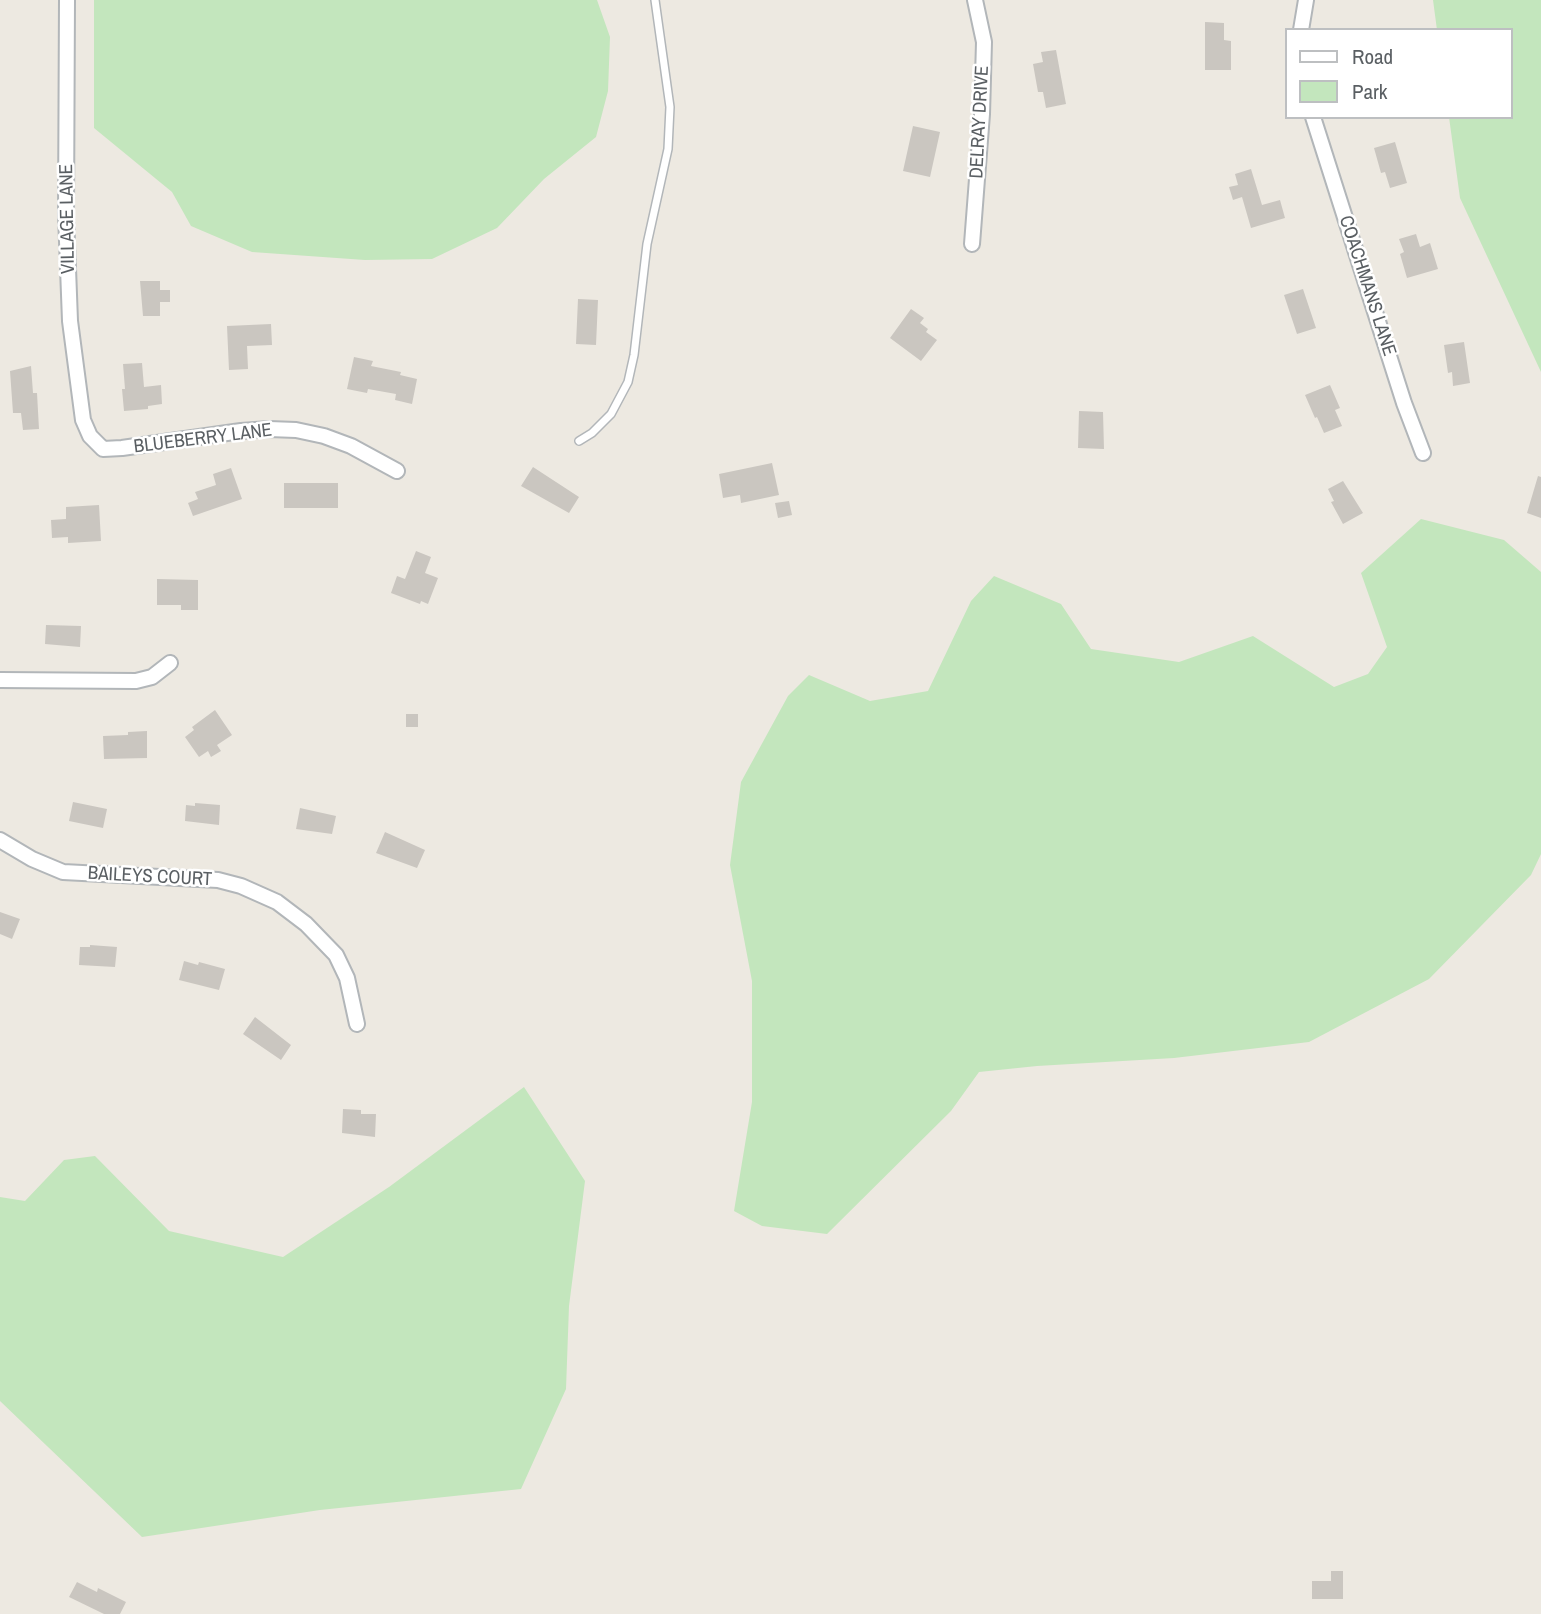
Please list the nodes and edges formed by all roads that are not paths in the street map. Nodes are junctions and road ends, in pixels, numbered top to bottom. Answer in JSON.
{"nodes":[{"id":1,"x":67,"y":0,"type":"edge"},
{"id":2,"x":655,"y":0,"type":"edge"},
{"id":3,"x":975,"y":0,"type":"edge"},
{"id":4,"x":1306,"y":0,"type":"edge"},
{"id":5,"x":1301,"y":28,"type":"edge"},
{"id":6,"x":1314,"y":119,"type":"edge"},
{"id":7,"x":972,"y":244,"type":"dead end"},
{"id":8,"x":90,"y":436,"type":"joint"},
{"id":9,"x":579,"y":441,"type":"dead end"},
{"id":10,"x":1423,"y":453,"type":"dead end"},
{"id":11,"x":397,"y":471,"type":"dead end"},
{"id":12,"x":170,"y":663,"type":"dead end"},
{"id":13,"x":0,"y":680,"type":"edge"},
{"id":14,"x":0,"y":839,"type":"edge"},
{"id":15,"x":357,"y":1024,"type":"dead end"}],
"edges":[{"from":1,"to":8,"type":"street","name":"VILLAGE LANE"},
{"from":2,"to":9,"type":"lane"},
{"from":3,"to":7,"type":"street","name":"DELRAY DRIVE"},
{"from":4,"to":5,"type":"street"},
{"from":6,"to":10,"type":"street","name":"COACHMANS LANE"},
{"from":8,"to":11,"type":"street","name":"BLUEBERRY LANE"},
{"from":12,"to":13,"type":"street"},
{"from":14,"to":15,"type":"street","name":"BAILEYS COURT"}]}
